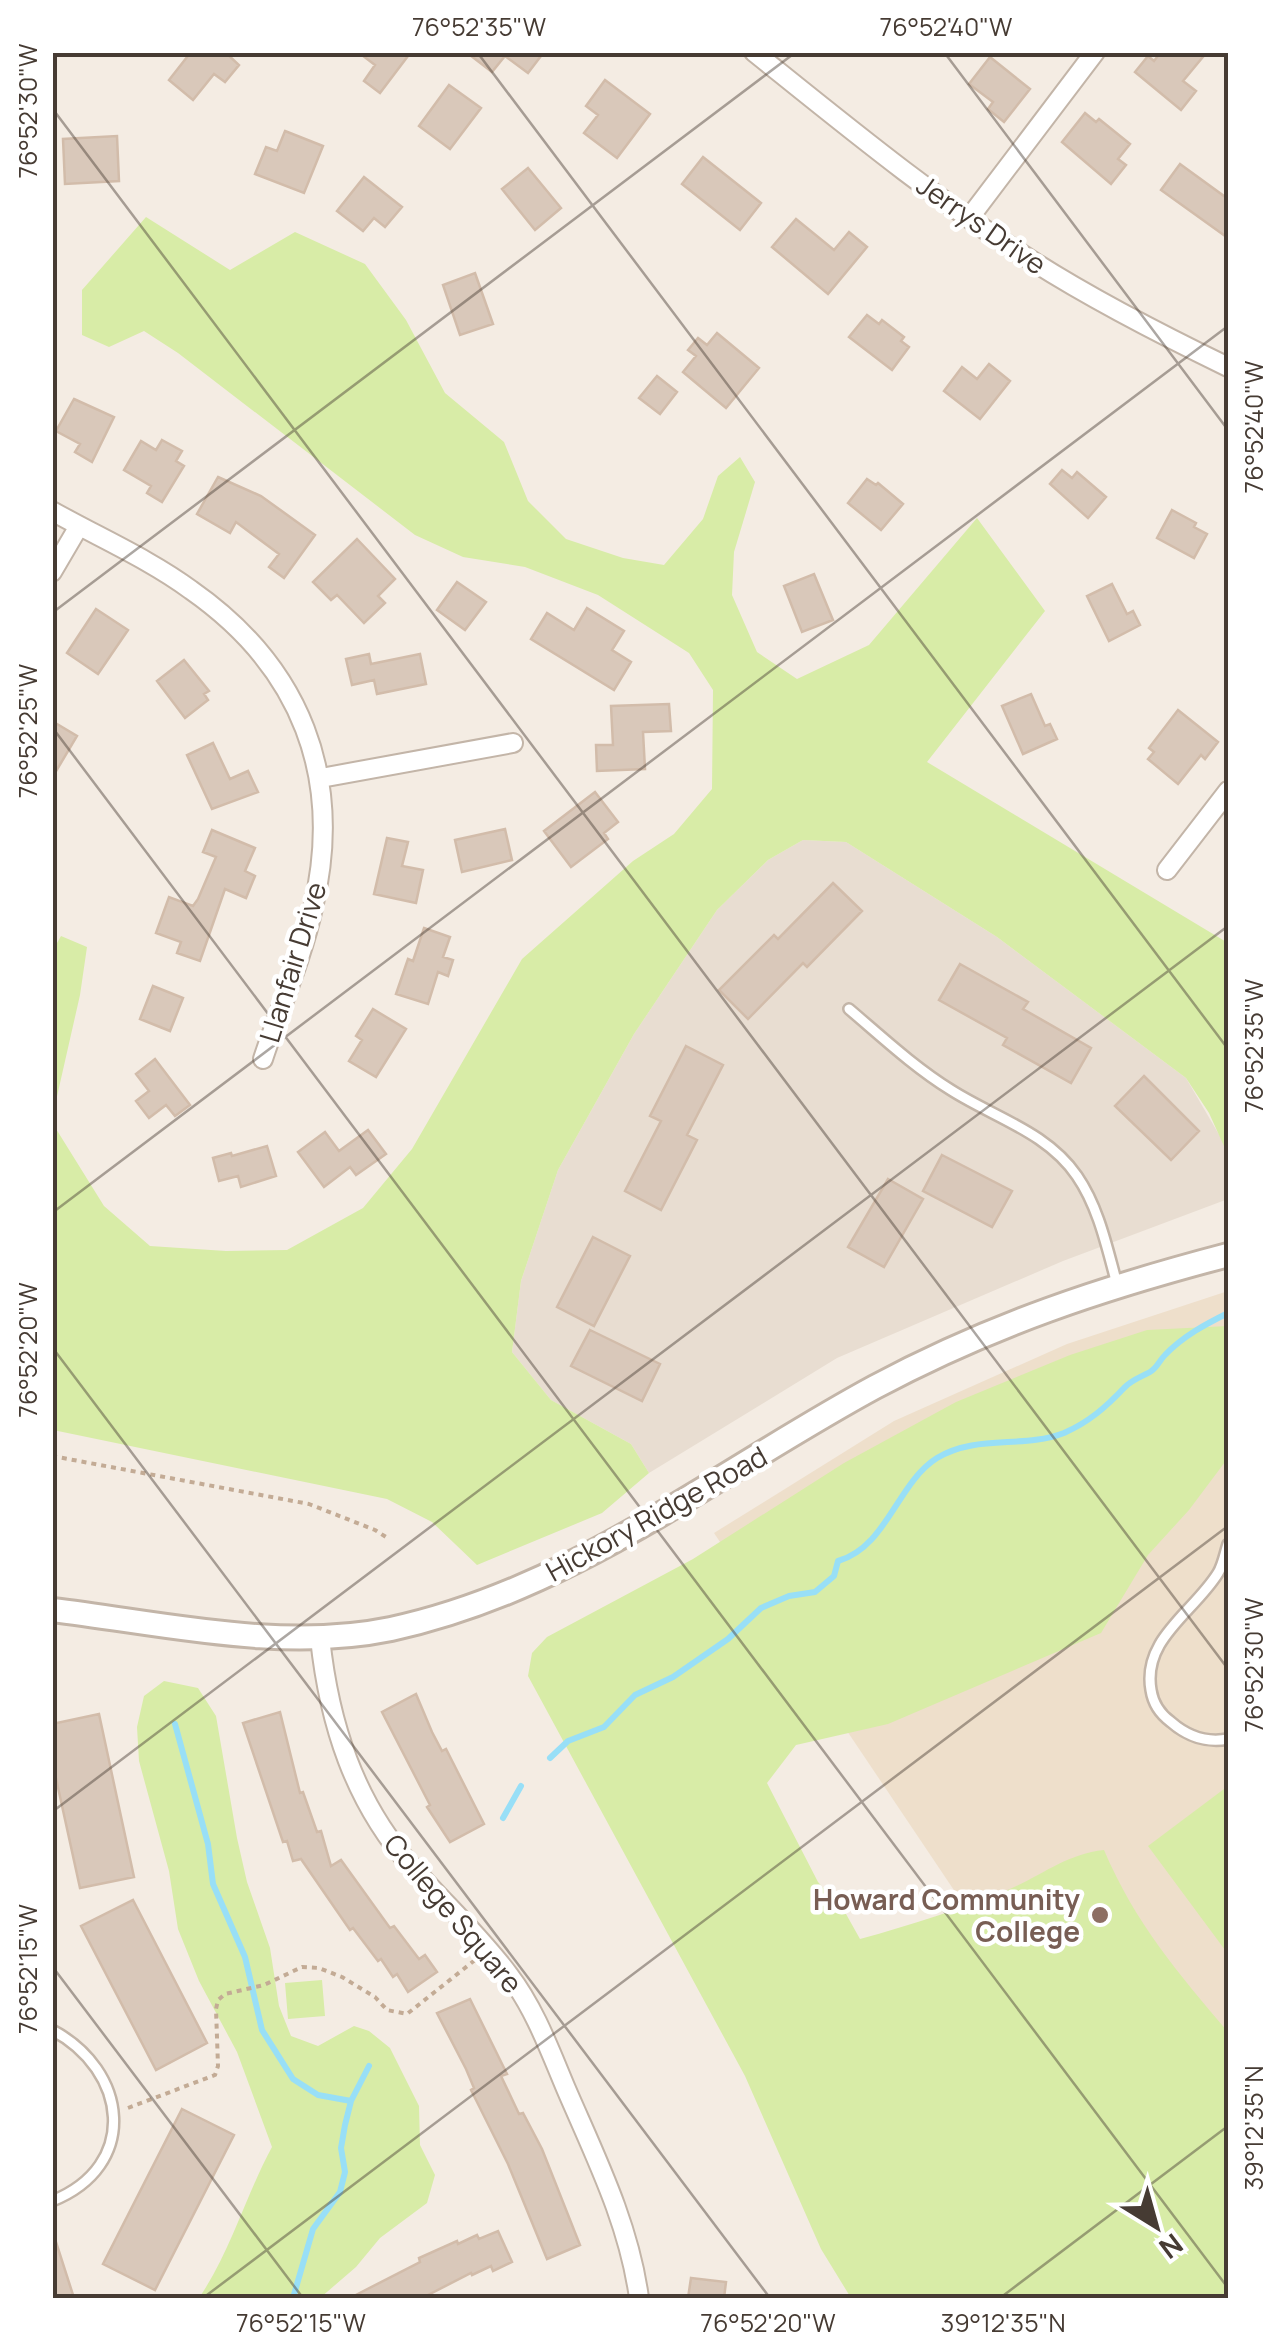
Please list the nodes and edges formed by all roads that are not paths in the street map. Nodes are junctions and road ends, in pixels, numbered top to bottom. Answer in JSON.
{"nodes":[{"id":1,"x":754,"y":52,"type":"edge"},
{"id":2,"x":1095,"y":52,"type":"edge"},
{"id":3,"x":970,"y":217,"type":"junction"},
{"id":4,"x":1228,"y":368,"type":"edge"},
{"id":5,"x":52,"y":511,"type":"edge"},
{"id":6,"x":79,"y":526,"type":"junction"},
{"id":7,"x":52,"y":572,"type":"edge"},
{"id":8,"x":513,"y":743,"type":"dead end"},
{"id":9,"x":320,"y":778,"type":"junction"},
{"id":10,"x":1228,"y":791,"type":"edge"},
{"id":11,"x":1167,"y":870,"type":"dead end"},
{"id":12,"x":849,"y":1009,"type":"dead end"},
{"id":13,"x":263,"y":1060,"type":"dead end"},
{"id":14,"x":1228,"y":1255,"type":"edge"},
{"id":15,"x":1118,"y":1284,"type":"junction"},
{"id":16,"x":1228,"y":1544,"type":"edge"},
{"id":17,"x":52,"y":1610,"type":"edge"},
{"id":18,"x":320,"y":1638,"type":"junction"},
{"id":19,"x":1228,"y":1739,"type":"edge"},
{"id":20,"x":52,"y":2030,"type":"edge"},
{"id":21,"x":52,"y":2201,"type":"edge"},
{"id":22,"x":639,"y":2298,"type":"edge"}],
"edges":[{"from":1,"to":3,"type":"street","name":"Jerrys Drive"},
{"from":2,"to":3,"type":"street"},
{"from":3,"to":4,"type":"street","name":"Jerrys Drive"},
{"from":5,"to":6,"type":"street","name":"Llanfair Drive"},
{"from":6,"to":7,"type":"street"},
{"from":6,"to":9,"type":"street","name":"Llanfair Drive"},
{"from":8,"to":9,"type":"street"},
{"from":9,"to":13,"type":"street","name":"Llanfair Drive"},
{"from":10,"to":11,"type":"street"},
{"from":12,"to":15,"type":"lane"},
{"from":14,"to":15,"type":"street","name":"Hickory Ridge Road"},
{"from":15,"to":18,"type":"street","name":"Hickory Ridge Road"},
{"from":16,"to":19,"type":"lane"},
{"from":17,"to":18,"type":"street","name":"Hickory Ridge Road"},
{"from":18,"to":22,"type":"street","name":"College Square"},
{"from":20,"to":21,"type":"lane"}]}
